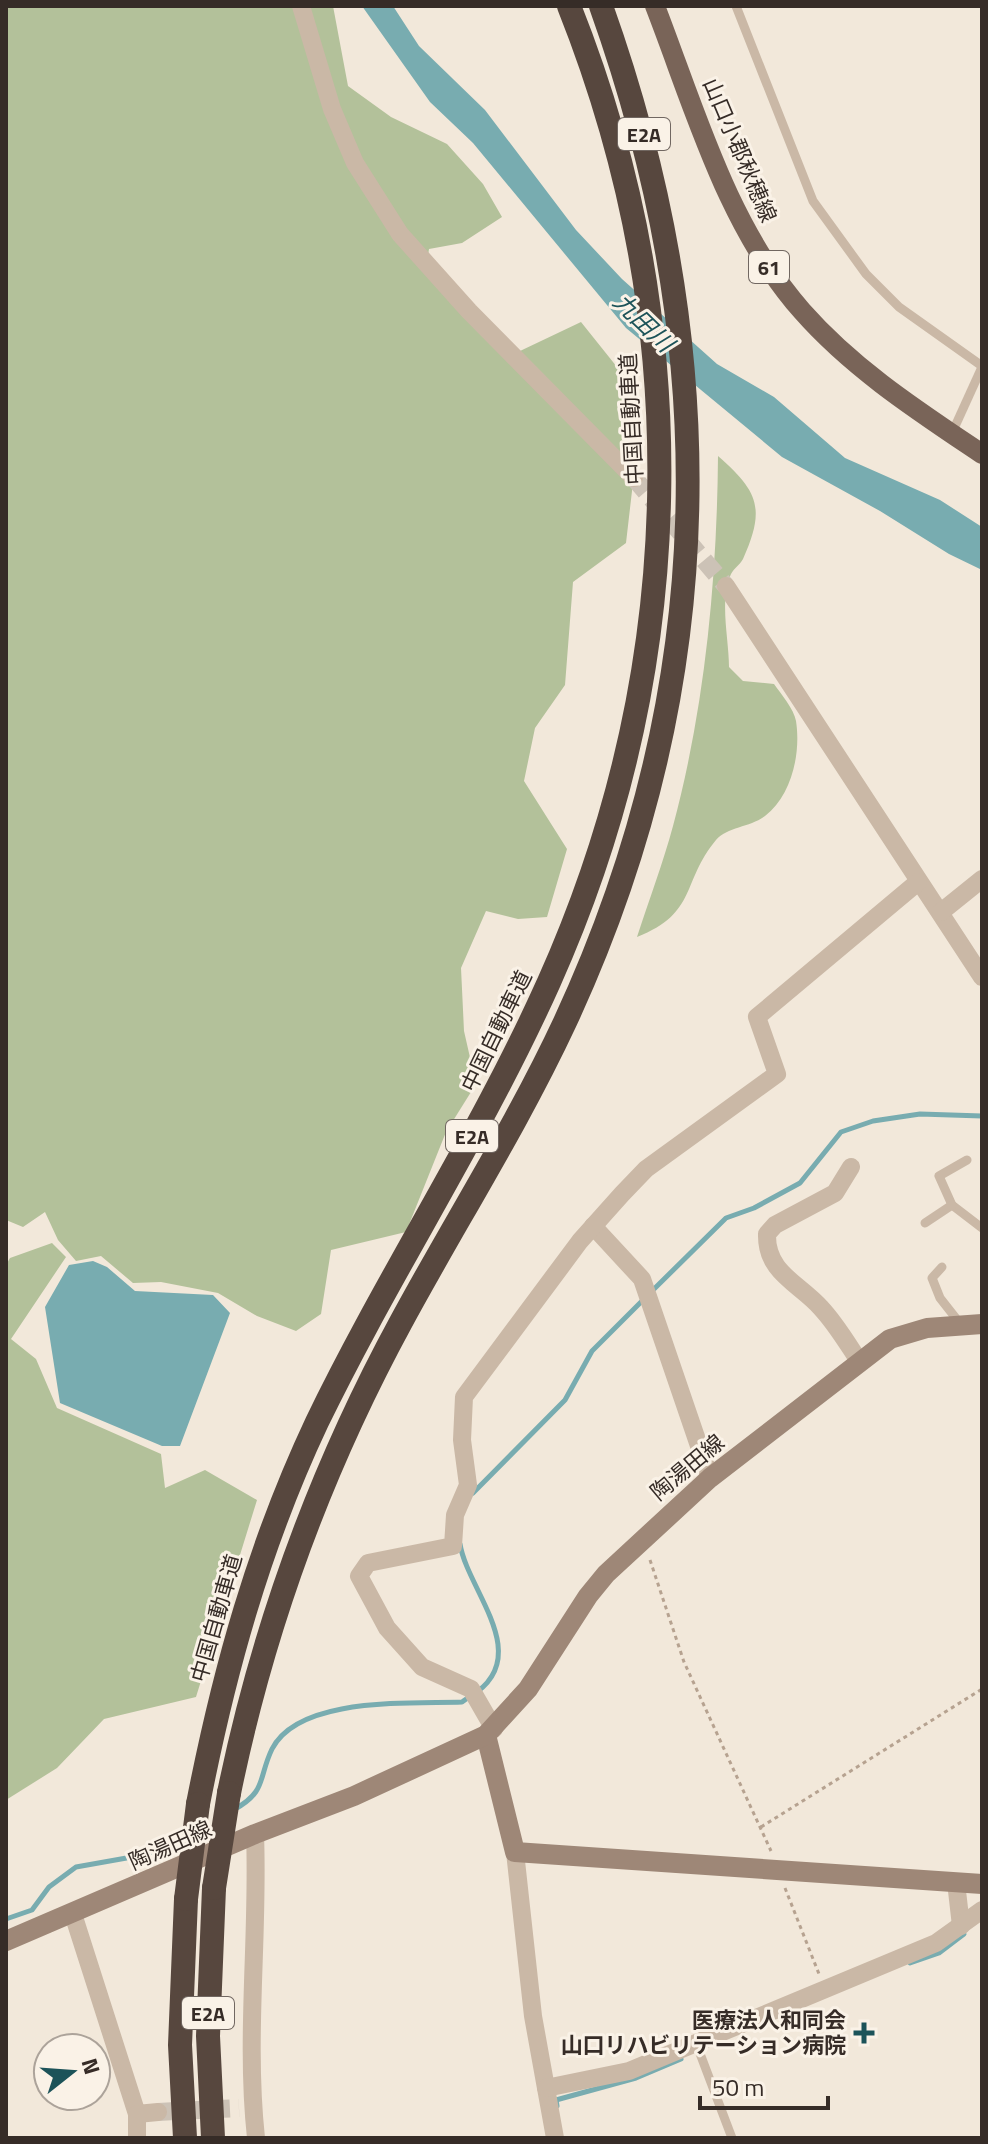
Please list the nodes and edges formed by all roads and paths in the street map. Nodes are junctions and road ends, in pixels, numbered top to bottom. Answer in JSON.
{"nodes":[{"id":1,"x":301,"y":6,"type":"edge"},
{"id":2,"x":569,"y":6,"type":"edge"},
{"id":3,"x":601,"y":6,"type":"edge"},
{"id":4,"x":655,"y":6,"type":"edge"},
{"id":5,"x":736,"y":6,"type":"edge"},
{"id":6,"x":982,"y":366,"type":"edge"},
{"id":7,"x":952,"y":433,"type":"junction"},
{"id":8,"x":982,"y":454,"type":"edge"},
{"id":9,"x":634,"y":478,"type":"tunnel mouth"},
{"id":10,"x":726,"y":586,"type":"tunnel mouth"},
{"id":11,"x":982,"y":879,"type":"edge"},
{"id":12,"x":918,"y":882,"type":"junction"},
{"id":13,"x":941,"y":912,"type":"junction"},
{"id":14,"x":982,"y":977,"type":"edge"},
{"id":15,"x":967,"y":1160,"type":"dead end"},
{"id":16,"x":851,"y":1167,"type":"dead end"},
{"id":17,"x":952,"y":1205,"type":"junction"},
{"id":18,"x":925,"y":1223,"type":"dead end"},
{"id":19,"x":593,"y":1226,"type":"junction"},
{"id":20,"x":982,"y":1228,"type":"edge"},
{"id":21,"x":942,"y":1267,"type":"dead end"},
{"id":22,"x":972,"y":1325,"type":"edge"},
{"id":23,"x":859,"y":1361,"type":"junction"},
{"id":24,"x":710,"y":1478,"type":"junction"},
{"id":25,"x":640,"y":1539,"type":"junction"},
{"id":26,"x":982,"y":1689,"type":"edge"},
{"id":27,"x":490,"y":1732,"type":"junction"},
{"id":28,"x":761,"y":1827,"type":"junction"},
{"id":29,"x":255,"y":1834,"type":"junction"},
{"id":30,"x":515,"y":1852,"type":"junction"},
{"id":31,"x":778,"y":1870,"type":"junction"},
{"id":32,"x":956,"y":1882,"type":"junction"},
{"id":33,"x":982,"y":1884,"type":"edge"},
{"id":34,"x":73,"y":1914,"type":"junction"},
{"id":35,"x":975,"y":1919,"type":"edge"},
{"id":36,"x":6,"y":1941,"type":"edge"},
{"id":37,"x":824,"y":1989,"type":"junction"},
{"id":38,"x":696,"y":2043,"type":"junction"},
{"id":39,"x":546,"y":2088,"type":"junction"},
{"id":40,"x":158,"y":2112,"type":"tunnel mouth"},
{"id":41,"x":137,"y":2114,"type":"junction"},
{"id":42,"x":137,"y":2138,"type":"edge"},
{"id":43,"x":185,"y":2138,"type":"edge"},
{"id":44,"x":213,"y":2138,"type":"edge"},
{"id":45,"x":256,"y":2138,"type":"edge"},
{"id":46,"x":555,"y":2138,"type":"edge"},
{"id":47,"x":732,"y":2138,"type":"edge"}],
"edges":[{"from":1,"to":9,"type":"street"},
{"from":2,"to":43,"type":"highway","name":"中国自動車道","number":"E2A","bridge":true},
{"from":3,"to":44,"type":"highway","number":"E2A","bridge":true},
{"from":4,"to":7,"type":"main road","name":"山口小郡秋穂線","number":"61"},
{"from":5,"to":6,"type":"lane"},
{"from":6,"to":7,"type":"lane"},
{"from":7,"to":8,"type":"main road","name":"山口小郡秋穂線","number":"61"},
{"from":10,"to":12,"type":"street"},
{"from":11,"to":13,"type":"street"},
{"from":12,"to":13,"type":"street"},
{"from":12,"to":19,"type":"street"},
{"from":13,"to":14,"type":"street"},
{"from":15,"to":17,"type":"lane"},
{"from":16,"to":23,"type":"street"},
{"from":17,"to":18,"type":"lane"},
{"from":17,"to":20,"type":"lane"},
{"from":19,"to":24,"type":"street"},
{"from":19,"to":27,"type":"street"},
{"from":21,"to":22,"type":"lane"},
{"from":22,"to":23,"type":"main road","name":"陶湯田線"},
{"from":23,"to":24,"type":"main road","name":"陶湯田線"},
{"from":24,"to":25,"type":"main road","name":"陶湯田線"},
{"from":25,"to":27,"type":"main road","name":"陶湯田線"},
{"from":25,"to":28,"type":"path"},
{"from":26,"to":28,"type":"path"},
{"from":27,"to":29,"type":"main road","name":"陶湯田線"},
{"from":27,"to":30,"type":"main road"},
{"from":28,"to":31,"type":"path"},
{"from":29,"to":34,"type":"main road","name":"陶湯田線"},
{"from":29,"to":45,"type":"street"},
{"from":30,"to":31,"type":"main road"},
{"from":30,"to":39,"type":"street"},
{"from":31,"to":32,"type":"main road"},
{"from":31,"to":37,"type":"path"},
{"from":32,"to":33,"type":"main road"},
{"from":32,"to":35,"type":"street"},
{"from":34,"to":36,"type":"main road","name":"陶湯田線"},
{"from":34,"to":41,"type":"street"},
{"from":35,"to":37,"type":"street"},
{"from":37,"to":38,"type":"street"},
{"from":38,"to":39,"type":"street"},
{"from":38,"to":47,"type":"lane"},
{"from":39,"to":46,"type":"street"},
{"from":40,"to":41,"type":"street"},
{"from":41,"to":42,"type":"street"}]}
